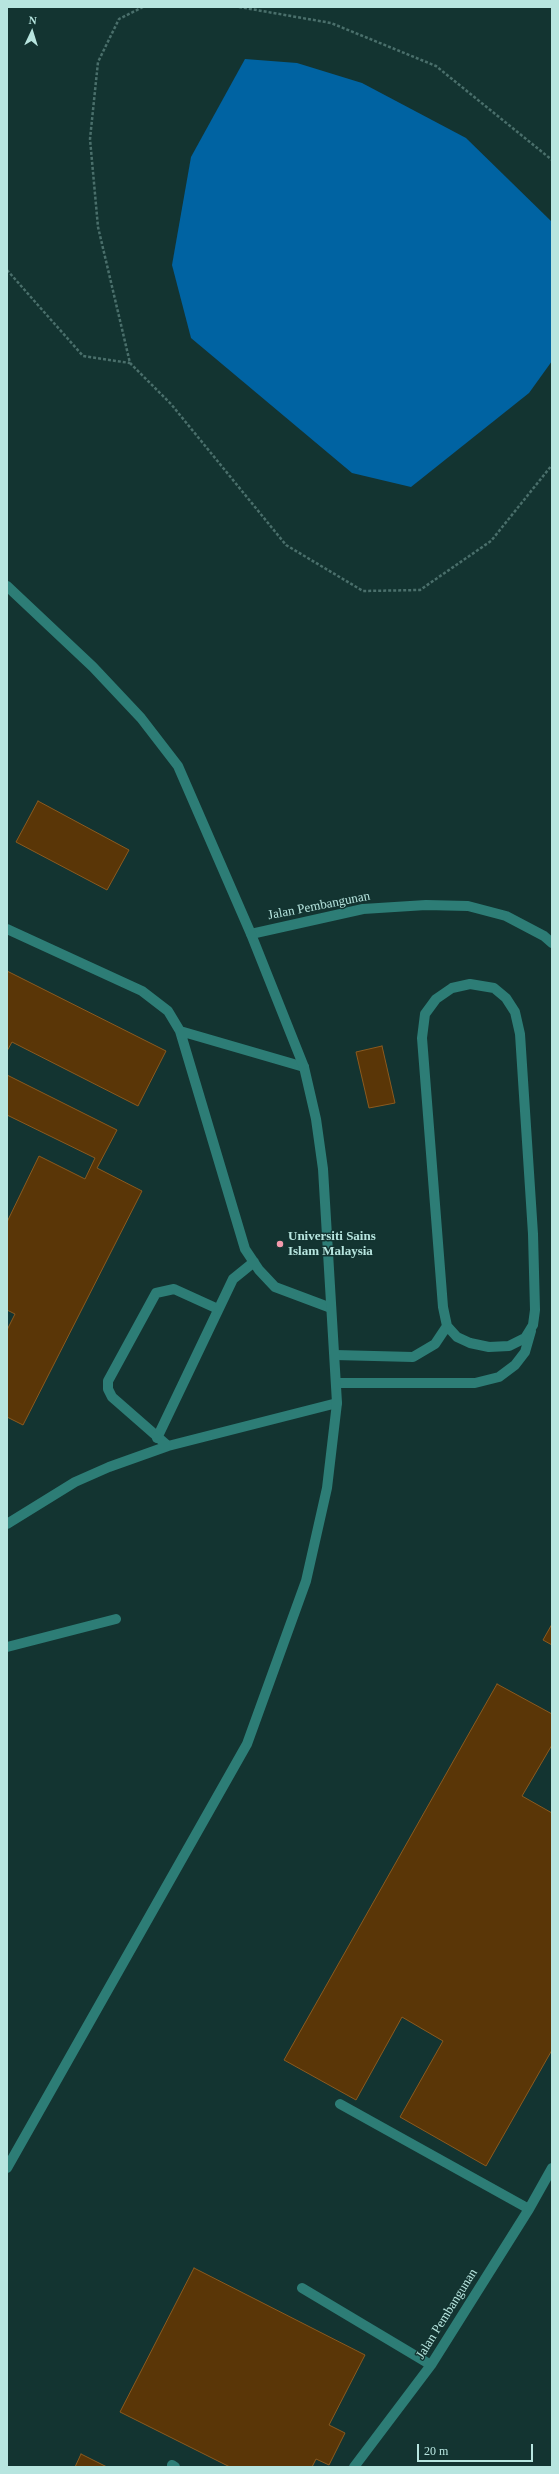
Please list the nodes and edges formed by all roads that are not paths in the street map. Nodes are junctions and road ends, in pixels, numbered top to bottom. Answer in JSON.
{"nodes":[{"id":1,"x":7,"y":586,"type":"edge"},
{"id":2,"x":7,"y":929,"type":"edge"},
{"id":3,"x":251,"y":934,"type":"junction"},
{"id":4,"x":552,"y":943,"type":"edge"},
{"id":5,"x":180,"y":1031,"type":"junction"},
{"id":6,"x":304,"y":1067,"type":"junction"},
{"id":7,"x":254,"y":1262,"type":"junction"},
{"id":8,"x":218,"y":1308,"type":"junction"},
{"id":9,"x":331,"y":1308,"type":"junction"},
{"id":10,"x":533,"y":1325,"type":"junction"},
{"id":11,"x":447,"y":1326,"type":"junction"},
{"id":12,"x":335,"y":1355,"type":"junction"},
{"id":13,"x":336,"y":1383,"type":"junction"},
{"id":14,"x":337,"y":1403,"type":"junction"},
{"id":15,"x":157,"y":1438,"type":"junction"},
{"id":16,"x":168,"y":1446,"type":"junction"},
{"id":17,"x":7,"y":1524,"type":"edge"},
{"id":18,"x":116,"y":1619,"type":"dead end"},
{"id":19,"x":7,"y":1648,"type":"edge"},
{"id":20,"x":340,"y":2104,"type":"dead end"},
{"id":21,"x":7,"y":2168,"type":"edge"},
{"id":22,"x":552,"y":2168,"type":"edge"},
{"id":23,"x":528,"y":2209,"type":"junction"},
{"id":24,"x":302,"y":2288,"type":"dead end"},
{"id":25,"x":431,"y":2365,"type":"junction"},
{"id":26,"x":354,"y":2467,"type":"edge"}],
"edges":[{"from":1,"to":3,"type":"street"},
{"from":2,"to":5,"type":"street"},
{"from":3,"to":4,"type":"street","name":"Jalan Pembangunan"},
{"from":3,"to":6,"type":"street"},
{"from":5,"to":6,"type":"street"},
{"from":5,"to":7,"type":"street"},
{"from":6,"to":9,"type":"street"},
{"from":7,"to":8,"type":"street"},
{"from":7,"to":9,"type":"street"},
{"from":8,"to":15,"type":"street"},
{"from":8,"to":15,"type":"street"},
{"from":9,"to":12,"type":"street"},
{"from":10,"to":11,"type":"street"},
{"from":10,"to":11,"type":"street"},
{"from":10,"to":13,"type":"street"},
{"from":11,"to":12,"type":"street"},
{"from":12,"to":13,"type":"street"},
{"from":13,"to":14,"type":"street"},
{"from":14,"to":16,"type":"street"},
{"from":14,"to":21,"type":"street"},
{"from":15,"to":16,"type":"street"},
{"from":16,"to":17,"type":"street"},
{"from":18,"to":19,"type":"street"},
{"from":20,"to":23,"type":"street"},
{"from":22,"to":23,"type":"street","name":"Jalan Pembangunan"},
{"from":23,"to":25,"type":"street","name":"Jalan Pembangunan"},
{"from":24,"to":25,"type":"street"},
{"from":25,"to":26,"type":"street","name":"Jalan Pembangunan"}]}
